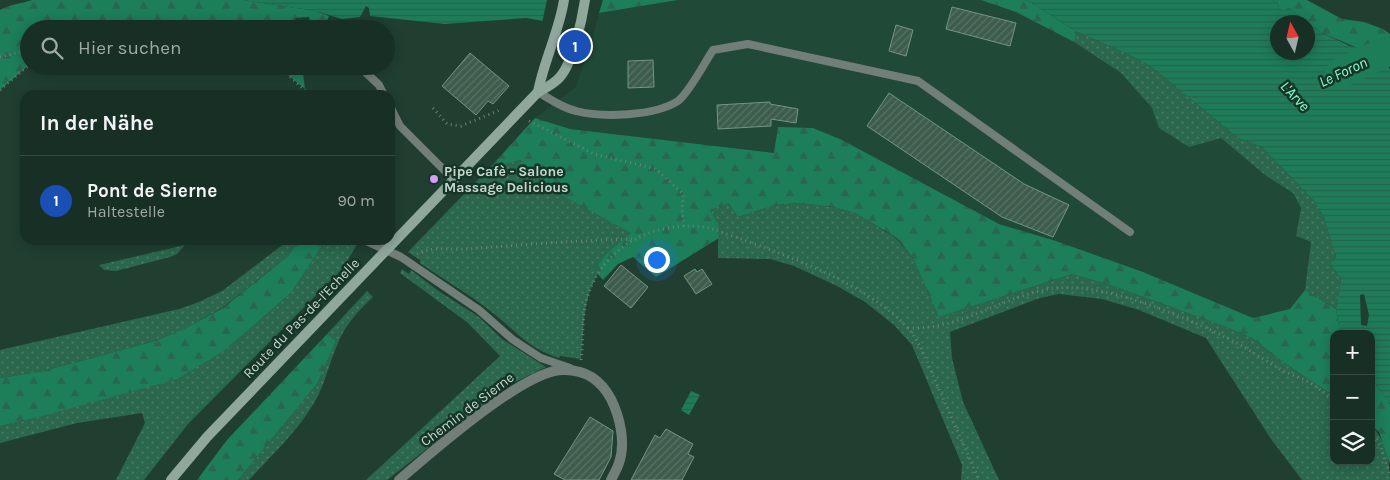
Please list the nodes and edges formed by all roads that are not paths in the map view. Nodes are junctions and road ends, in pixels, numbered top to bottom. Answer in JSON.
{"nodes":[{"id":1,"x":564,"y":0,"type":"edge"},
{"id":2,"x":585,"y":0,"type":"edge"},
{"id":3,"x":368,"y":75,"type":"edge"},
{"id":4,"x":538,"y":88,"type":"junction"},
{"id":5,"x":382,"y":90,"type":"edge"},
{"id":6,"x":395,"y":116,"type":"edge"},
{"id":7,"x":453,"y":179,"type":"junction"},
{"id":8,"x":1130,"y":232,"type":"dead end"},
{"id":9,"x":395,"y":240,"type":"edge"},
{"id":10,"x":375,"y":245,"type":"edge"},
{"id":11,"x":391,"y":245,"type":"edge"},
{"id":12,"x":386,"y":250,"type":"junction"},
{"id":13,"x":577,"y":370,"type":"junction"},
{"id":14,"x":171,"y":480,"type":"edge"},
{"id":15,"x":399,"y":480,"type":"edge"},
{"id":16,"x":611,"y":480,"type":"edge"}],
"edges":[{"from":1,"to":4,"type":"main road","name":"Route du Pas-de-l'Echelle"},
{"from":2,"to":4,"type":"main road","name":"Route du Pas-de-l'Echelle"},
{"from":3,"to":5,"type":"lane"},
{"from":4,"to":7,"type":"main road","name":"Route du Pas-de-l'Echelle"},
{"from":4,"to":8,"type":"lane"},
{"from":6,"to":7,"type":"lane"},
{"from":7,"to":9,"type":"main road","name":"Route du Pas-de-l'Echelle"},
{"from":10,"to":12,"type":"lane"},
{"from":11,"to":12,"type":"main road","name":"Route du Pas-de-l'Echelle"},
{"from":12,"to":13,"type":"lane"},
{"from":12,"to":14,"type":"main road","name":"Route du Pas-de-l'Echelle"},
{"from":13,"to":15,"type":"street","name":"Chemin de Sierne"},
{"from":13,"to":16,"type":"street"}]}
